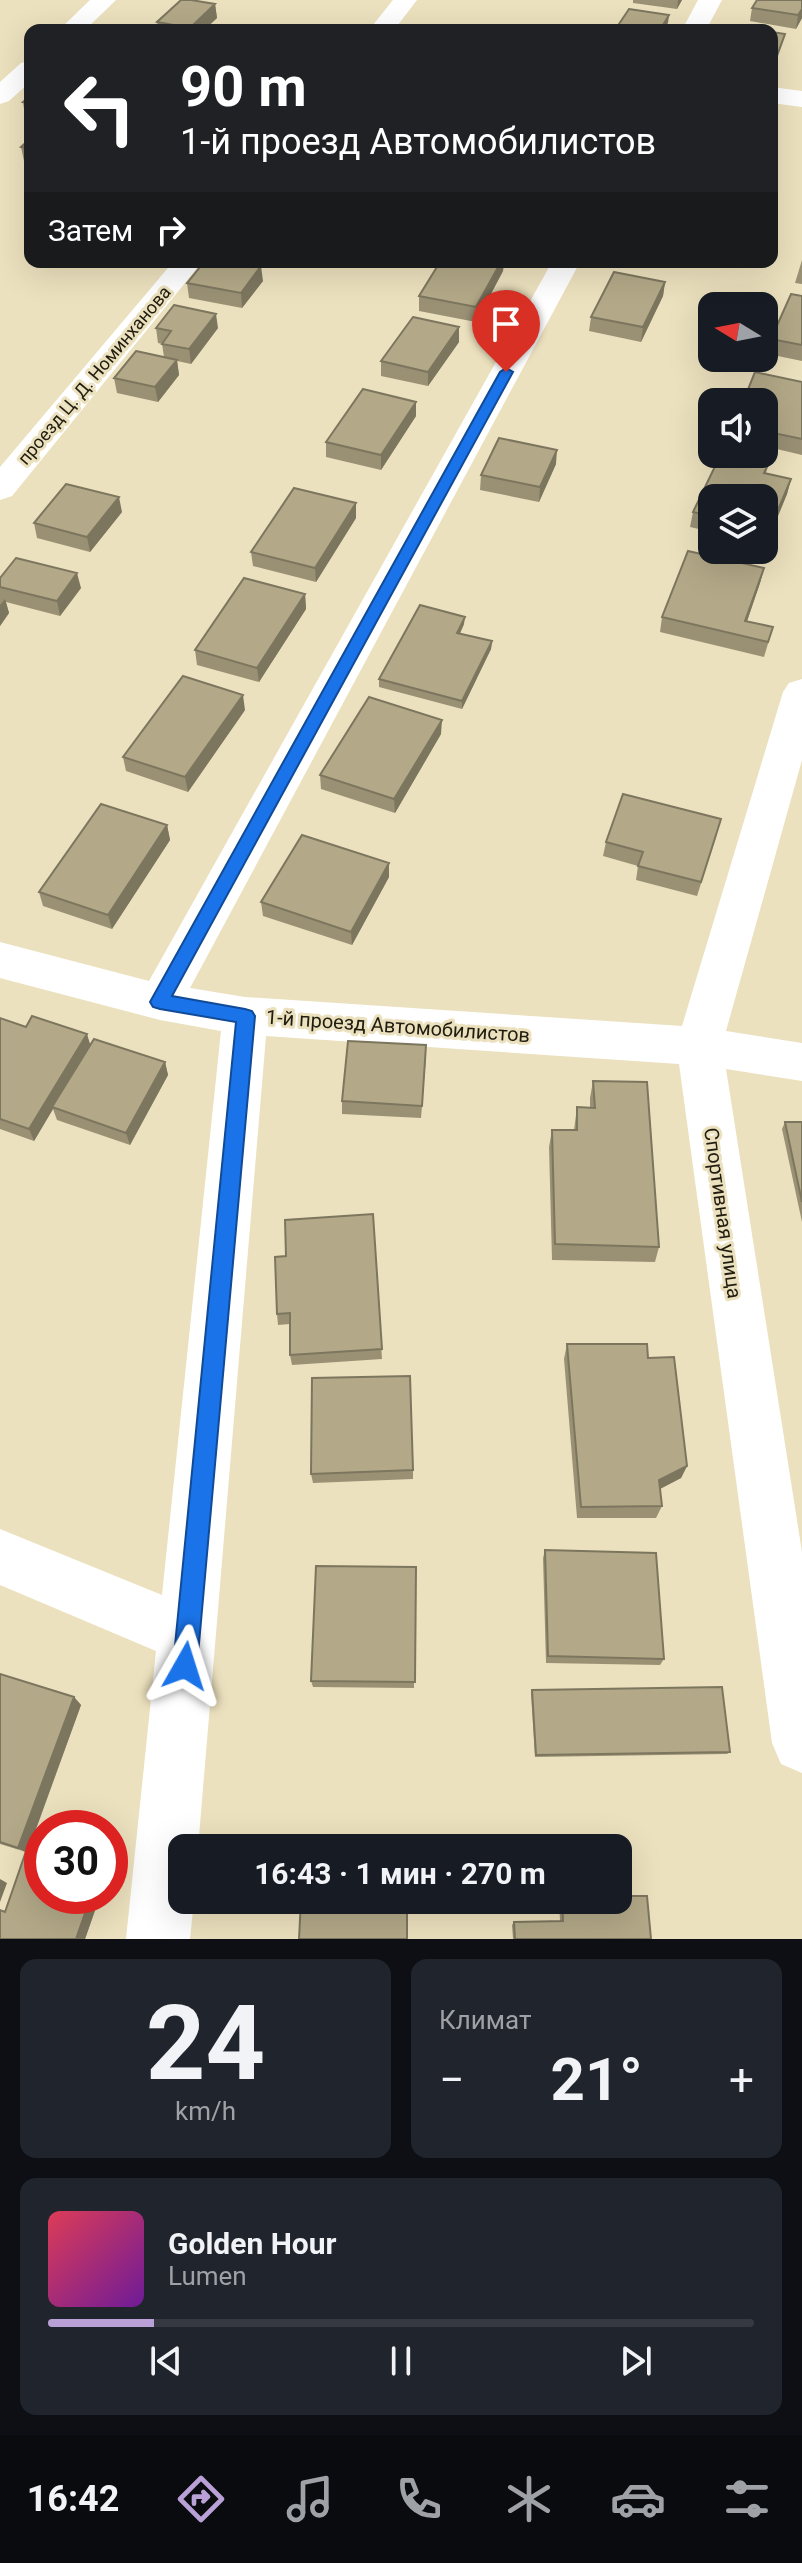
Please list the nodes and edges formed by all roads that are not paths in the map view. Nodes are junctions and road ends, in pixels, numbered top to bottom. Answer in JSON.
{"nodes":[{"id":1,"x":104,"y":0,"type":"edge"},
{"id":2,"x":405,"y":0,"type":"edge"},
{"id":3,"x":710,"y":0,"type":"edge"},
{"id":4,"x":78,"y":24,"type":"edge"},
{"id":5,"x":386,"y":24,"type":"edge"},
{"id":6,"x":697,"y":24,"type":"edge"},
{"id":7,"x":24,"y":74,"type":"edge"},
{"id":8,"x":0,"y":96,"type":"edge"},
{"id":9,"x":778,"y":96,"type":"edge"},
{"id":10,"x":802,"y":99,"type":"edge"},
{"id":11,"x":183,"y":268,"type":"edge"},
{"id":12,"x":563,"y":268,"type":"edge"},
{"id":13,"x":0,"y":489,"type":"edge"},
{"id":14,"x":802,"y":692,"type":"edge"},
{"id":15,"x":0,"y":960,"type":"edge"},
{"id":16,"x":160,"y":1002,"type":"junction"},
{"id":17,"x":245,"y":1016,"type":"junction"},
{"id":18,"x":699,"y":1046,"type":"junction"},
{"id":19,"x":802,"y":1062,"type":"edge"},
{"id":20,"x":0,"y":1557,"type":"edge"},
{"id":21,"x":188,"y":1635,"type":"junction"},
{"id":22,"x":802,"y":1743,"type":"edge"},
{"id":23,"x":158,"y":1939,"type":"edge"}],
"edges":[{"from":1,"to":4,"type":"street"},
{"from":2,"to":5,"type":"street"},
{"from":3,"to":6,"type":"street"},
{"from":7,"to":8,"type":"street"},
{"from":9,"to":10,"type":"street"},
{"from":11,"to":13,"type":"street","name":"проезд Ц. Д. Номинханова"},
{"from":12,"to":16,"type":"street"},
{"from":14,"to":18,"type":"street","name":"Спортивная улица"},
{"from":15,"to":16,"type":"street","name":"1-й проезд Автомобилистов"},
{"from":16,"to":17,"type":"street","name":"1-й проезд Автомобилистов"},
{"from":17,"to":18,"type":"street","name":"1-й проезд Автомобилистов"},
{"from":17,"to":21,"type":"street"},
{"from":18,"to":19,"type":"street","name":"1-й проезд Автомобилистов"},
{"from":18,"to":22,"type":"street","name":"Спортивная улица"},
{"from":20,"to":21,"type":"street"},
{"from":21,"to":23,"type":"street"}]}
